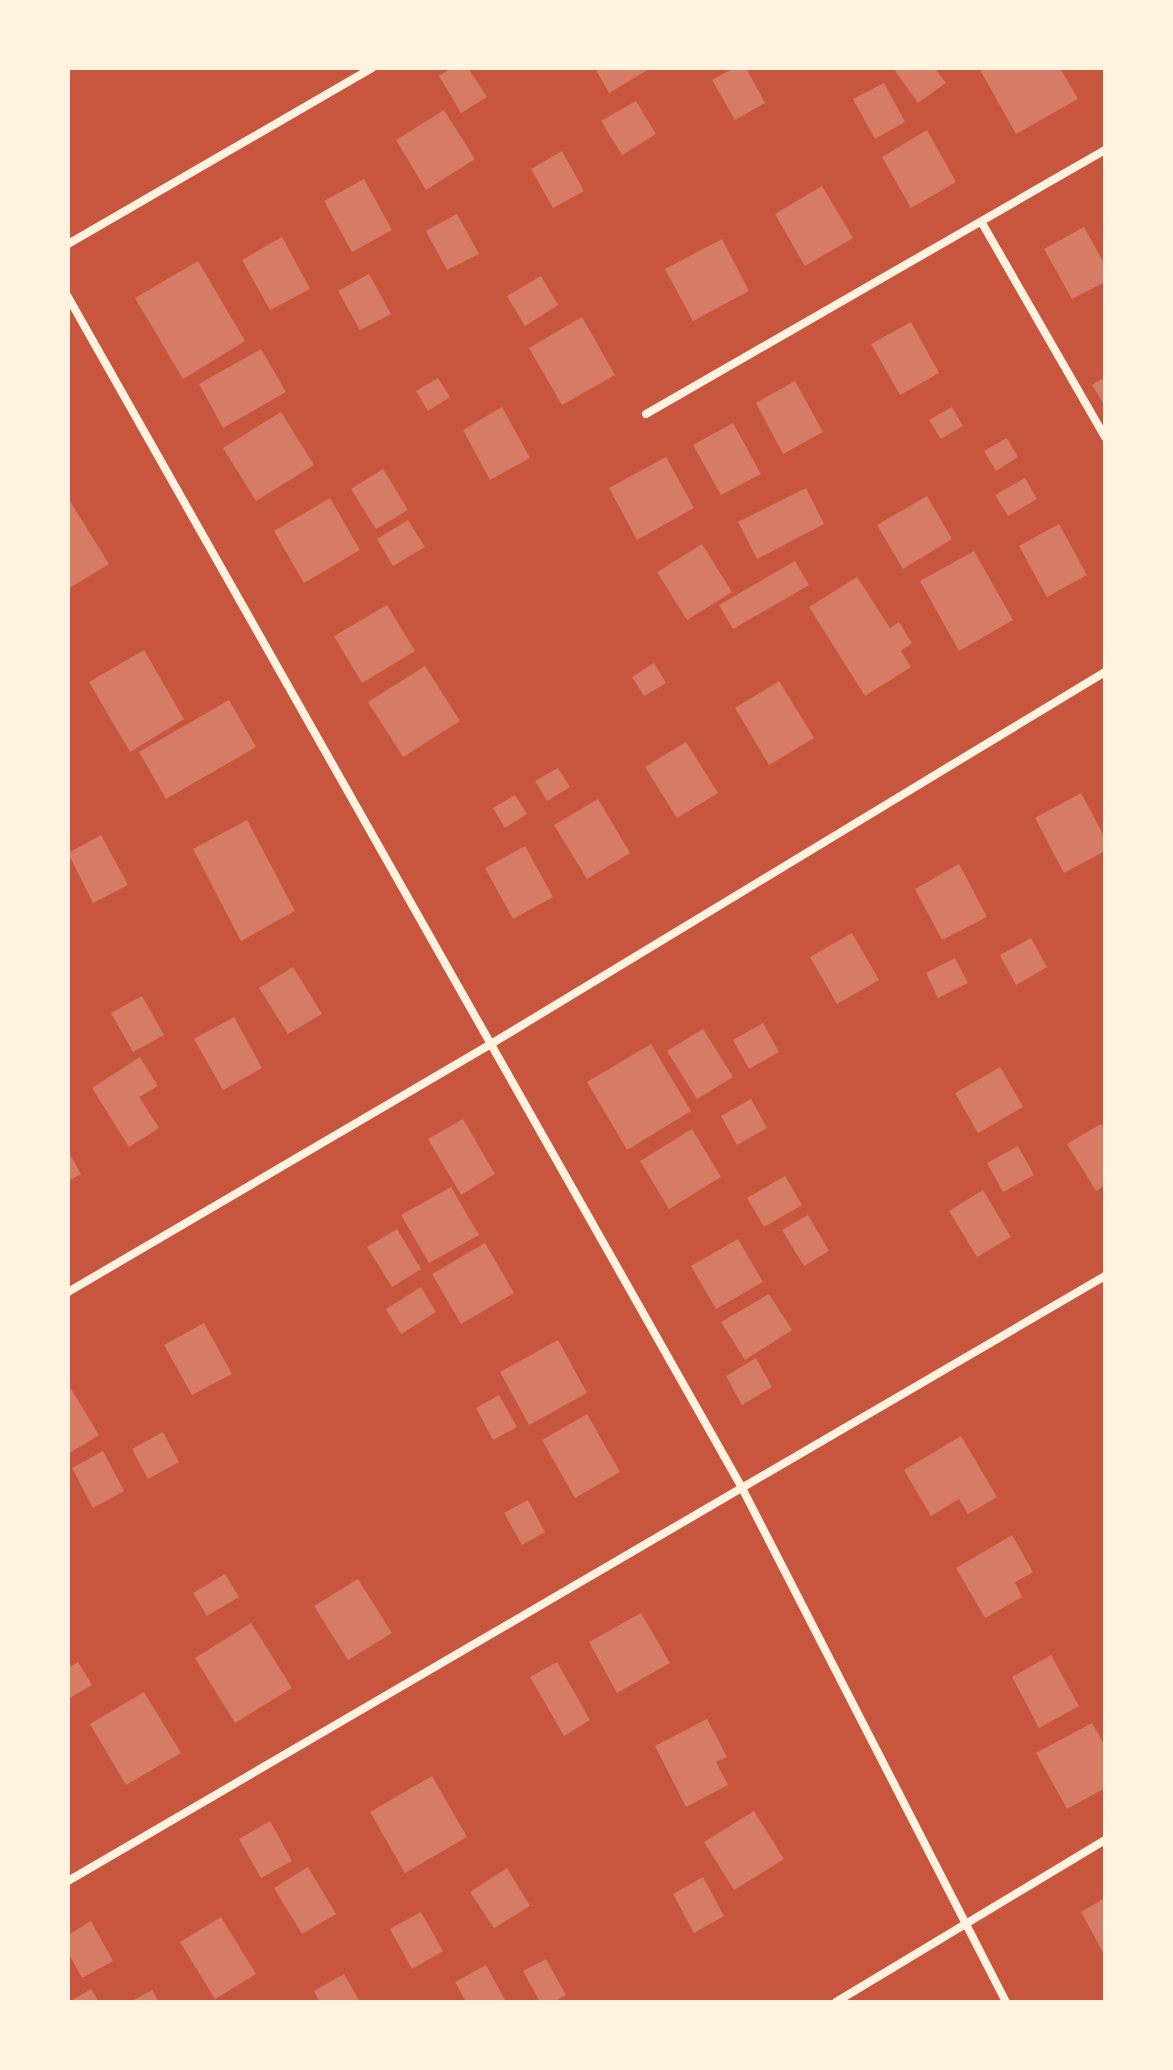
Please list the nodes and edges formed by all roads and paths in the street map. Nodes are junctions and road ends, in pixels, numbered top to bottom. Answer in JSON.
{"nodes":[{"id":1,"x":372,"y":68,"type":"edge"},
{"id":2,"x":1105,"y":150,"type":"edge"},
{"id":3,"x":982,"y":223,"type":"junction"},
{"id":4,"x":68,"y":244,"type":"edge"},
{"id":5,"x":68,"y":297,"type":"edge"},
{"id":6,"x":646,"y":414,"type":"dead end"},
{"id":7,"x":1105,"y":437,"type":"edge"},
{"id":8,"x":1105,"y":672,"type":"edge"},
{"id":9,"x":491,"y":1044,"type":"junction"},
{"id":10,"x":1105,"y":1276,"type":"edge"},
{"id":11,"x":68,"y":1292,"type":"edge"},
{"id":12,"x":741,"y":1486,"type":"junction"},
{"id":13,"x":1105,"y":1840,"type":"edge"},
{"id":14,"x":68,"y":1881,"type":"edge"},
{"id":15,"x":965,"y":1924,"type":"junction"},
{"id":16,"x":836,"y":2002,"type":"edge"},
{"id":17,"x":1006,"y":2002,"type":"edge"}],
"edges":[{"from":1,"to":4,"type":"street"},
{"from":2,"to":3,"type":"street"},
{"from":3,"to":6,"type":"street"},
{"from":3,"to":7,"type":"street"},
{"from":5,"to":9,"type":"street"},
{"from":8,"to":9,"type":"street"},
{"from":9,"to":11,"type":"street"},
{"from":9,"to":12,"type":"street"},
{"from":10,"to":12,"type":"street"},
{"from":12,"to":14,"type":"street"},
{"from":12,"to":15,"type":"street"},
{"from":13,"to":15,"type":"street"},
{"from":15,"to":16,"type":"street"},
{"from":15,"to":17,"type":"street"}]}
